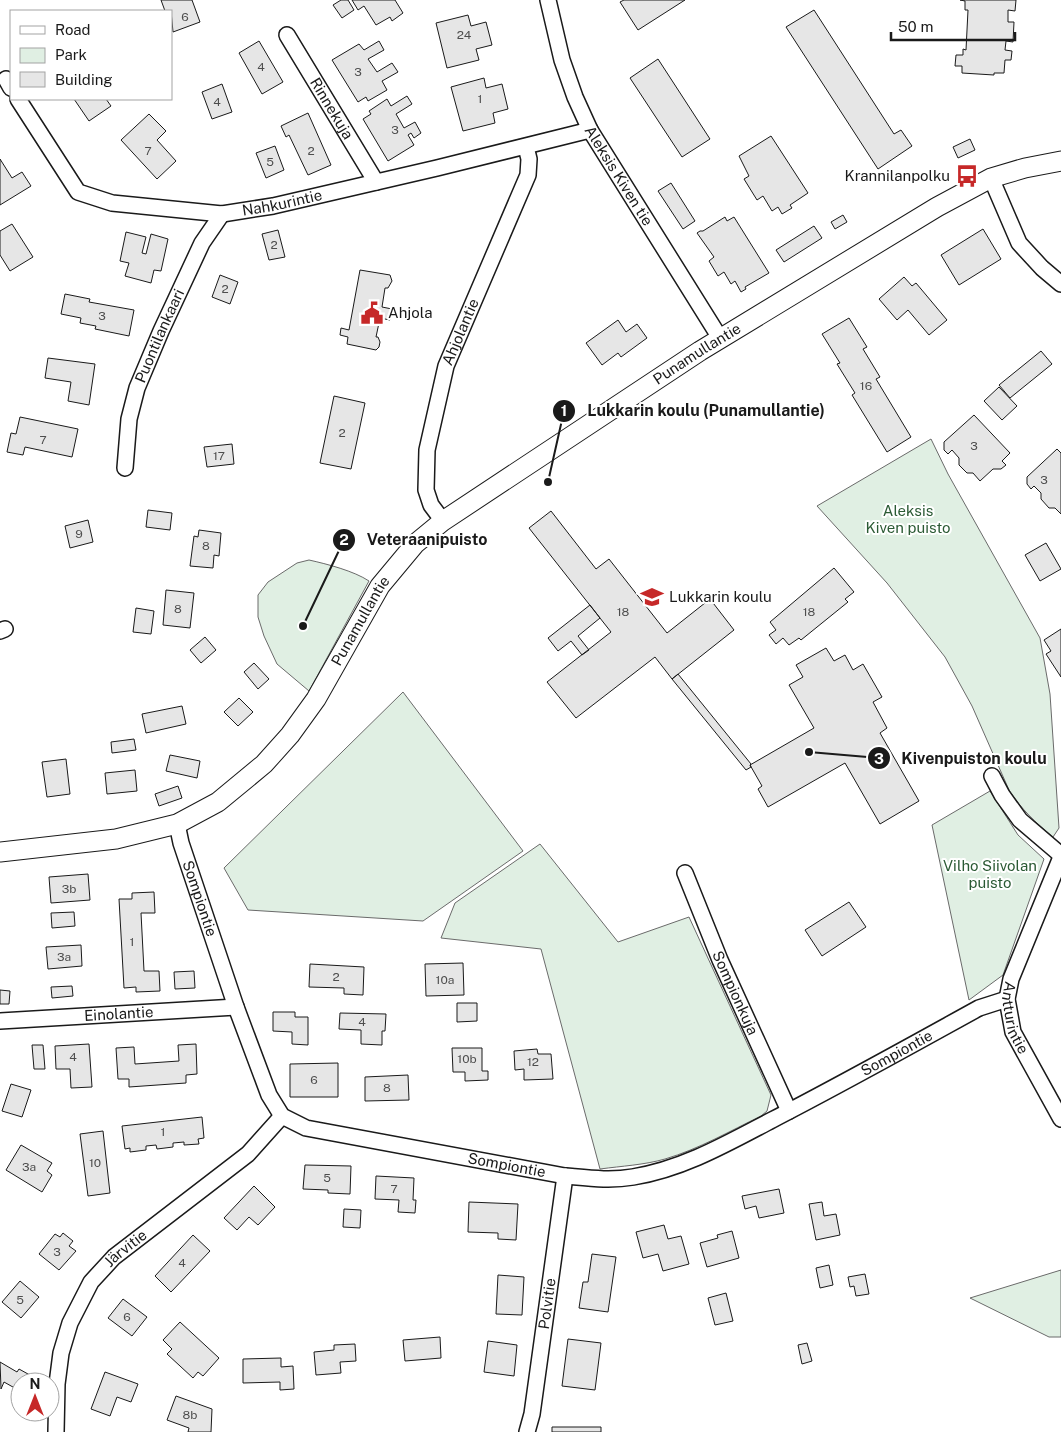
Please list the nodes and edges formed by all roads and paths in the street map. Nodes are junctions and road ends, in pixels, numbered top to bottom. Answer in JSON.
{"nodes":[{"id":1,"x":548,"y":0,"type":"edge"},
{"id":2,"x":287,"y":35,"type":"dead end"},
{"id":3,"x":19,"y":100,"type":"edge"},
{"id":4,"x":590,"y":130,"type":"junction"},
{"id":5,"x":526,"y":147,"type":"junction"},
{"id":6,"x":1061,"y":161,"type":"edge"},
{"id":7,"x":991,"y":178,"type":"junction"},
{"id":8,"x":376,"y":182,"type":"junction"},
{"id":9,"x":222,"y":214,"type":"junction"},
{"id":10,"x":1061,"y":284,"type":"edge"},
{"id":11,"x":720,"y":338,"type":"junction"},
{"id":12,"x":125,"y":468,"type":"dead end"},
{"id":13,"x":443,"y":521,"type":"junction"},
{"id":14,"x":992,"y":776,"type":"dead end"},
{"id":15,"x":177,"y":824,"type":"junction"},
{"id":16,"x":0,"y":852,"type":"edge"},
{"id":17,"x":1061,"y":856,"type":"edge"},
{"id":18,"x":685,"y":873,"type":"dead end"},
{"id":19,"x":1007,"y":999,"type":"junction"},
{"id":20,"x":236,"y":1007,"type":"junction"},
{"id":21,"x":0,"y":1021,"type":"edge"},
{"id":22,"x":789,"y":1112,"type":"junction"},
{"id":23,"x":282,"y":1116,"type":"junction"},
{"id":24,"x":1061,"y":1119,"type":"edge"},
{"id":25,"x":565,"y":1176,"type":"junction"},
{"id":26,"x":56,"y":1432,"type":"edge"},
{"id":27,"x":527,"y":1432,"type":"edge"}],
"edges":[{"from":1,"to":4,"type":"street","name":"Aleksis Kiven tie"},
{"from":2,"to":8,"type":"street","name":"Rinnekuja"},
{"from":3,"to":9,"type":"street","name":"Nahkurintie"},
{"from":4,"to":5,"type":"street","name":"Nahkurintie"},
{"from":4,"to":11,"type":"street","name":"Aleksis Kiven tie"},
{"from":5,"to":8,"type":"street","name":"Nahkurintie"},
{"from":5,"to":13,"type":"street","name":"Ahjolantie"},
{"from":6,"to":7,"type":"street","name":"Punamullantie"},
{"from":7,"to":10,"type":"street"},
{"from":7,"to":11,"type":"street","name":"Punamullantie"},
{"from":8,"to":9,"type":"street","name":"Nahkurintie"},
{"from":9,"to":12,"type":"street","name":"Puontilankaari"},
{"from":11,"to":13,"type":"street","name":"Punamullantie"},
{"from":13,"to":15,"type":"street","name":"Punamullantie"},
{"from":14,"to":17,"type":"street"},
{"from":15,"to":16,"type":"street","name":"Punamullantie"},
{"from":15,"to":20,"type":"street","name":"Sompiontie"},
{"from":17,"to":19,"type":"street","name":"Antturintie"},
{"from":18,"to":22,"type":"street","name":"Sompionkuja"},
{"from":19,"to":22,"type":"street","name":"Sompiontie"},
{"from":19,"to":24,"type":"street","name":"Antturintie"},
{"from":20,"to":21,"type":"street","name":"Einolantie"},
{"from":20,"to":23,"type":"street","name":"Sompiontie"},
{"from":22,"to":25,"type":"street","name":"Sompiontie"},
{"from":23,"to":25,"type":"street","name":"Sompiontie"},
{"from":23,"to":26,"type":"street","name":"Järvitie"},
{"from":25,"to":27,"type":"street","name":"Polvitie"}]}
